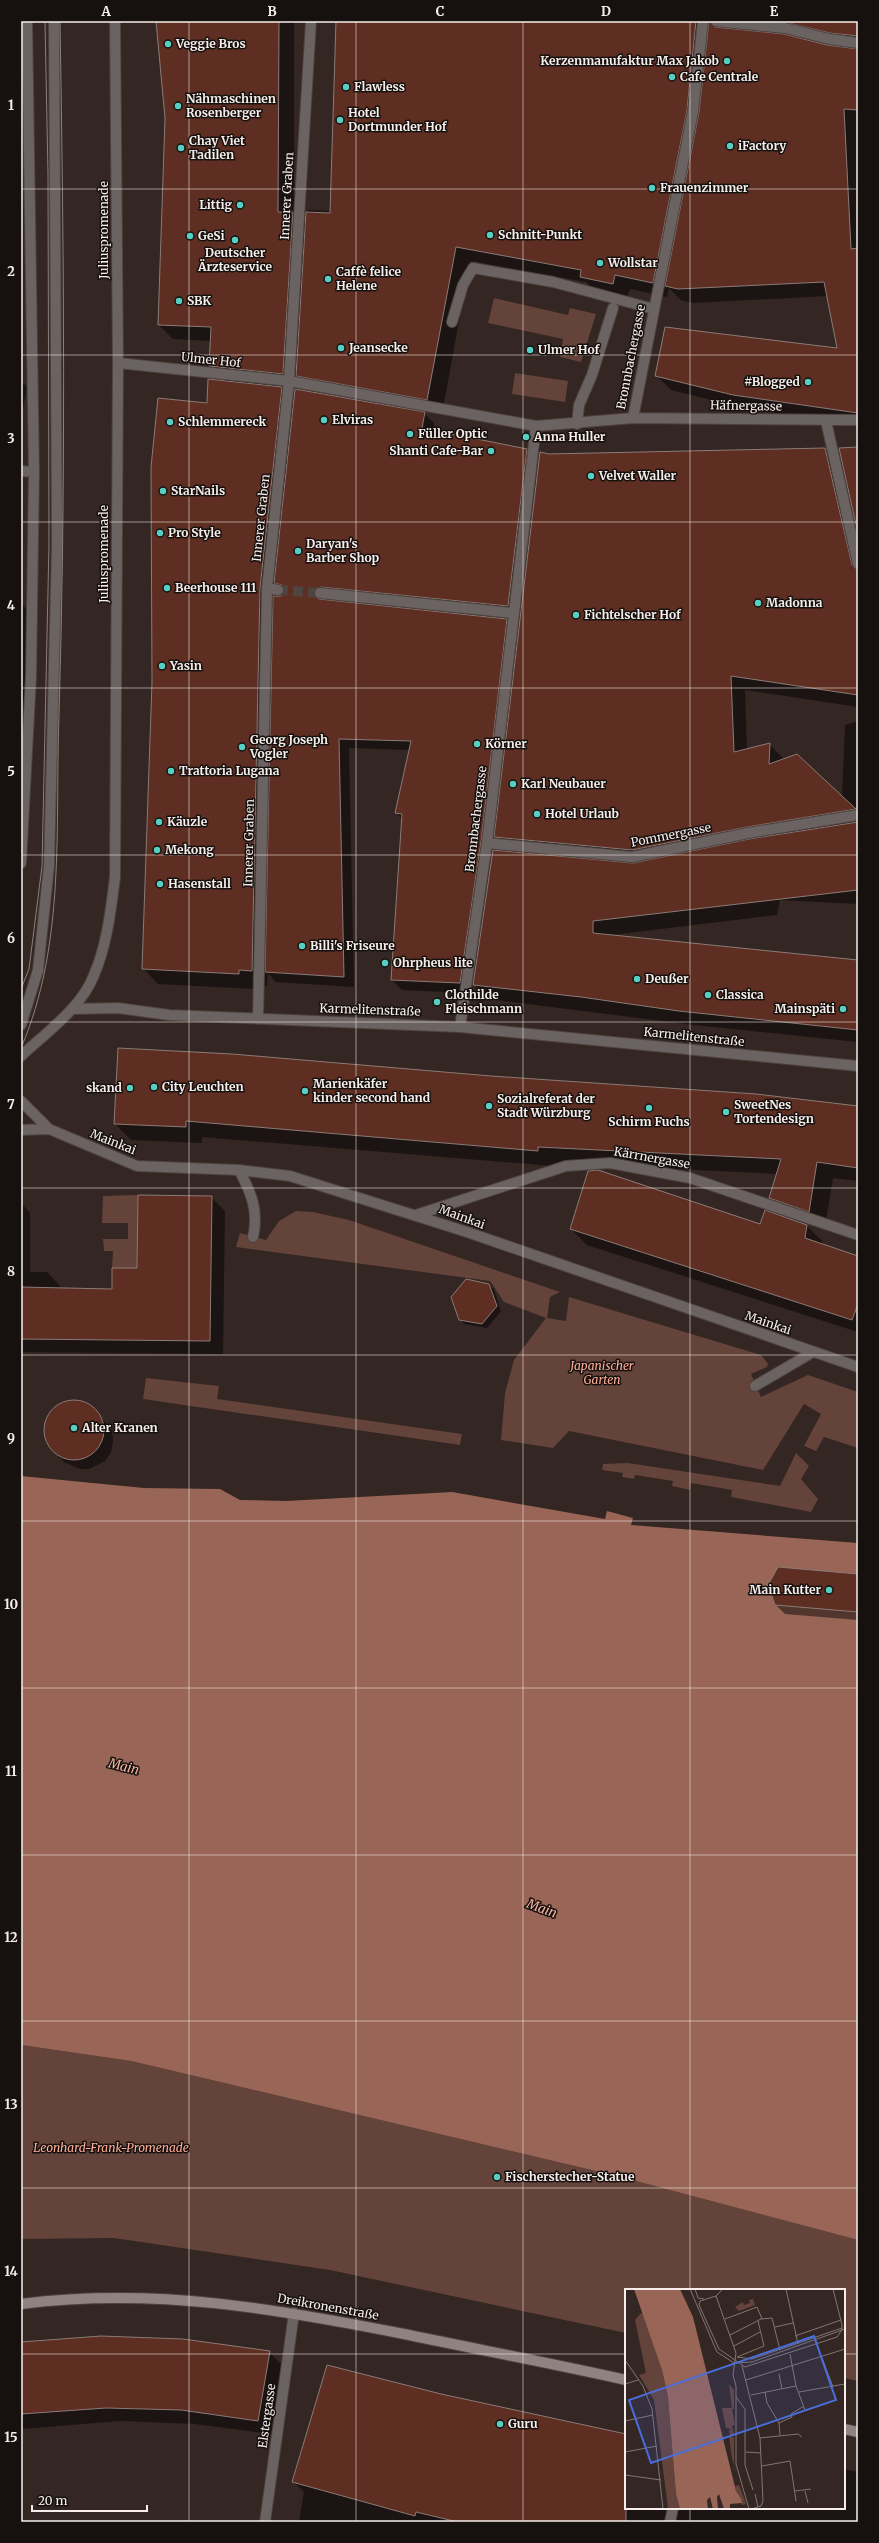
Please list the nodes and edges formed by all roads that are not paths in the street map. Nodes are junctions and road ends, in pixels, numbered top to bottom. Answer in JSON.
{"nodes":[{"id":1,"x":27,"y":21,"type":"edge"},
{"id":2,"x":54,"y":21,"type":"edge"},
{"id":3,"x":115,"y":21,"type":"edge"},
{"id":4,"x":311,"y":21,"type":"edge"},
{"id":5,"x":703,"y":21,"type":"edge"},
{"id":6,"x":716,"y":21,"type":"edge"},
{"id":7,"x":858,"y":43,"type":"edge"},
{"id":8,"x":26,"y":227,"type":"edge"},
{"id":9,"x":613,"y":308,"type":"dead end"},
{"id":10,"x":654,"y":309,"type":"junction"},
{"id":11,"x":452,"y":322,"type":"dead end"},
{"id":12,"x":118,"y":363,"type":"junction"},
{"id":13,"x":289,"y":381,"type":"junction"},
{"id":14,"x":633,"y":418,"type":"junction"},
{"id":15,"x":858,"y":420,"type":"edge"},
{"id":16,"x":826,"y":421,"type":"junction"},
{"id":17,"x":577,"y":424,"type":"junction"},
{"id":18,"x":536,"y":426,"type":"junction"},
{"id":19,"x":21,"y":471,"type":"edge"},
{"id":20,"x":34,"y":472,"type":"junction"},
{"id":21,"x":858,"y":564,"type":"edge"},
{"id":22,"x":267,"y":588,"type":"junction"},
{"id":23,"x":278,"y":590,"type":"tunnel mouth"},
{"id":24,"x":320,"y":593,"type":"tunnel mouth"},
{"id":25,"x":513,"y":613,"type":"junction"},
{"id":26,"x":858,"y":815,"type":"edge"},
{"id":27,"x":487,"y":843,"type":"junction"},
{"id":28,"x":21,"y":863,"type":"edge"},
{"id":29,"x":72,"y":1009,"type":"junction"},
{"id":30,"x":258,"y":1019,"type":"junction"},
{"id":31,"x":21,"y":1025,"type":"edge"},
{"id":32,"x":460,"y":1027,"type":"junction"},
{"id":33,"x":21,"y":1056,"type":"edge"},
{"id":34,"x":858,"y":1066,"type":"edge"},
{"id":35,"x":21,"y":1100,"type":"edge"},
{"id":36,"x":50,"y":1129,"type":"junction"},
{"id":37,"x":21,"y":1130,"type":"edge"},
{"id":38,"x":239,"y":1170,"type":"junction"},
{"id":39,"x":416,"y":1215,"type":"junction"},
{"id":40,"x":858,"y":1235,"type":"edge"},
{"id":41,"x":252,"y":1237,"type":"dead end"},
{"id":42,"x":813,"y":1352,"type":"junction"},
{"id":43,"x":858,"y":1367,"type":"edge"},
{"id":44,"x":756,"y":1386,"type":"dead end"},
{"id":45,"x":21,"y":2304,"type":"edge"},
{"id":46,"x":294,"y":2313,"type":"junction"},
{"id":47,"x":625,"y":2380,"type":"edge"},
{"id":48,"x":845,"y":2429,"type":"edge"},
{"id":49,"x":858,"y":2432,"type":"edge"},
{"id":50,"x":673,"y":2509,"type":"edge"},
{"id":51,"x":265,"y":2522,"type":"edge"},
{"id":52,"x":670,"y":2522,"type":"edge"}],
"edges":[{"from":1,"to":8,"type":"street"},
{"from":2,"to":31,"type":"street"},
{"from":3,"to":12,"type":"street","name":"Juliuspromenade"},
{"from":4,"to":13,"type":"street","name":"Innerer Graben"},
{"from":5,"to":10,"type":"street","name":"Bronnbachergasse"},
{"from":6,"to":7,"type":"street"},
{"from":8,"to":20,"type":"street"},
{"from":9,"to":17,"type":"street"},
{"from":10,"to":11,"type":"street"},
{"from":10,"to":14,"type":"street","name":"Bronnbachergasse"},
{"from":12,"to":13,"type":"street","name":"Ulmer Hof"},
{"from":12,"to":29,"type":"street","name":"Juliuspromenade"},
{"from":13,"to":18,"type":"street","name":"Ulmer Hof"},
{"from":13,"to":22,"type":"street","name":"Innerer Graben"},
{"from":14,"to":16,"type":"street","name":"Häfnergasse"},
{"from":14,"to":17,"type":"street","name":"Bronnbachergasse"},
{"from":15,"to":16,"type":"street","name":"Häfnergasse"},
{"from":16,"to":21,"type":"street"},
{"from":17,"to":18,"type":"street","name":"Bronnbachergasse"},
{"from":18,"to":25,"type":"street","name":"Bronnbachergasse"},
{"from":19,"to":20,"type":"street"},
{"from":20,"to":28,"type":"street"},
{"from":22,"to":23,"type":"street"},
{"from":22,"to":30,"type":"street","name":"Innerer Graben"},
{"from":24,"to":25,"type":"street"},
{"from":25,"to":27,"type":"street","name":"Bronnbachergasse"},
{"from":26,"to":27,"type":"street","name":"Pommergasse"},
{"from":27,"to":32,"type":"street","name":"Bronnbachergasse"},
{"from":29,"to":30,"type":"street","name":"Karmelitenstraße"},
{"from":29,"to":33,"type":"street","name":"Juliuspromenade"},
{"from":30,"to":32,"type":"street","name":"Karmelitenstraße"},
{"from":32,"to":34,"type":"street","name":"Karmelitenstraße"},
{"from":35,"to":36,"type":"street","name":"Mainkai"},
{"from":36,"to":37,"type":"street","name":"Mainkai"},
{"from":36,"to":38,"type":"street","name":"Mainkai"},
{"from":38,"to":39,"type":"street","name":"Mainkai"},
{"from":38,"to":41,"type":"street"},
{"from":39,"to":40,"type":"street","name":"Kärrnergasse"},
{"from":39,"to":42,"type":"street","name":"Mainkai"},
{"from":42,"to":43,"type":"street","name":"Mainkai"},
{"from":42,"to":44,"type":"street"},
{"from":45,"to":46,"type":"main road","name":"Dreikronenstraße"},
{"from":46,"to":47,"type":"main road","name":"Dreikronenstraße"},
{"from":46,"to":51,"type":"street","name":"Elstergasse"},
{"from":48,"to":49,"type":"main road"},
{"from":50,"to":52,"type":"street"}]}
